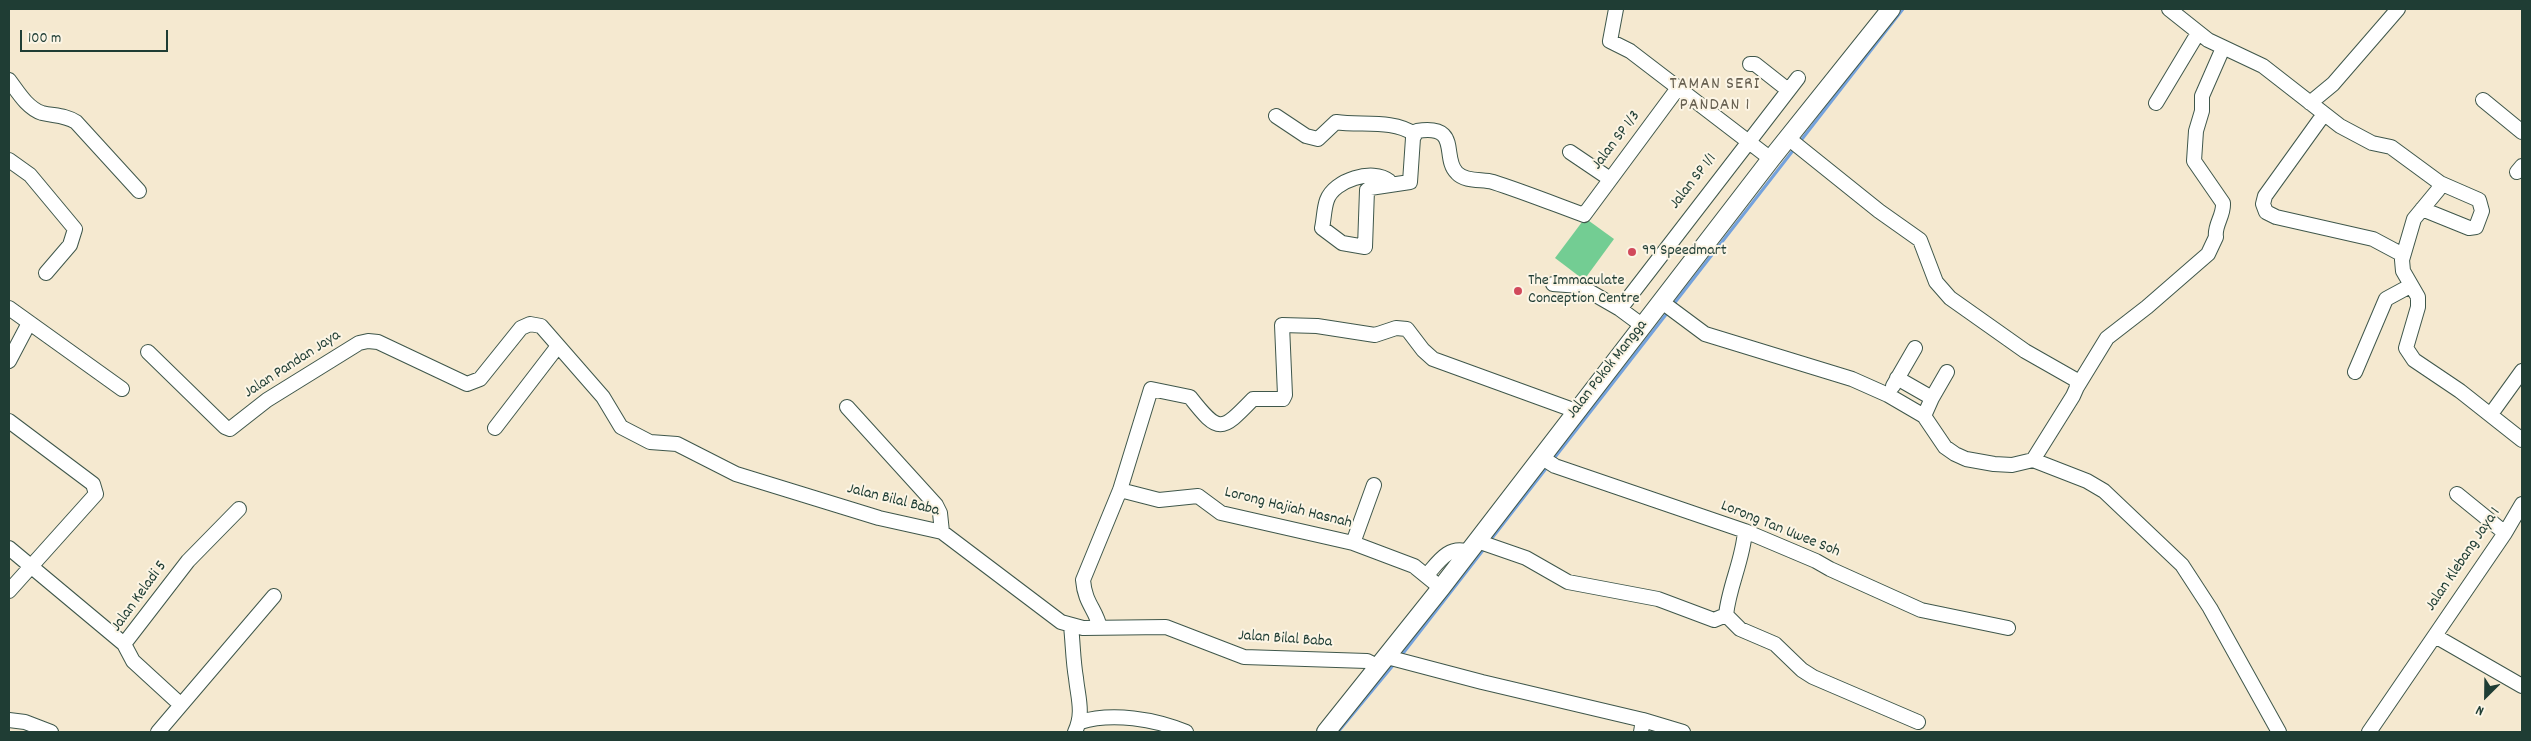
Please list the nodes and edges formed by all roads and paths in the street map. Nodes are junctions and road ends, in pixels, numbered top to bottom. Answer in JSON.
{"nodes":[{"id":1,"x":1616,"y":9,"type":"edge"},
{"id":2,"x":1891,"y":9,"type":"edge"},
{"id":3,"x":2169,"y":9,"type":"edge"},
{"id":4,"x":2398,"y":9,"type":"edge"},
{"id":5,"x":2198,"y":33,"type":"junction"},
{"id":6,"x":2223,"y":48,"type":"junction"},
{"id":7,"x":1750,"y":64,"type":"dead end"},
{"id":8,"x":1798,"y":78,"type":"dead end"},
{"id":9,"x":9,"y":80,"type":"edge"},
{"id":10,"x":1678,"y":88,"type":"junction"},
{"id":11,"x":1788,"y":90,"type":"junction"},
{"id":12,"x":2483,"y":100,"type":"dead end"},
{"id":13,"x":2156,"y":103,"type":"dead end"},
{"id":14,"x":2310,"y":103,"type":"junction"},
{"id":15,"x":2324,"y":114,"type":"junction"},
{"id":16,"x":1276,"y":116,"type":"dead end"},
{"id":17,"x":2522,"y":132,"type":"edge"},
{"id":18,"x":1414,"y":134,"type":"junction"},
{"id":19,"x":1748,"y":141,"type":"junction"},
{"id":20,"x":1794,"y":142,"type":"junction"},
{"id":21,"x":1570,"y":152,"type":"dead end"},
{"id":22,"x":1771,"y":159,"type":"junction"},
{"id":23,"x":9,"y":160,"type":"edge"},
{"id":24,"x":1610,"y":179,"type":"junction"},
{"id":25,"x":2440,"y":183,"type":"junction"},
{"id":26,"x":1389,"y":185,"type":"junction"},
{"id":27,"x":139,"y":191,"type":"dead end"},
{"id":28,"x":2422,"y":209,"type":"junction"},
{"id":29,"x":2403,"y":255,"type":"junction"},
{"id":30,"x":46,"y":273,"type":"dead end"},
{"id":31,"x":1553,"y":284,"type":"dead end"},
{"id":32,"x":2410,"y":286,"type":"junction"},
{"id":33,"x":1668,"y":306,"type":"junction"},
{"id":34,"x":9,"y":308,"type":"edge"},
{"id":35,"x":1620,"y":308,"type":"junction"},
{"id":36,"x":29,"y":323,"type":"junction"},
{"id":37,"x":1642,"y":326,"type":"junction"},
{"id":38,"x":558,"y":346,"type":"junction"},
{"id":39,"x":1915,"y":348,"type":"dead end"},
{"id":40,"x":148,"y":352,"type":"dead end"},
{"id":41,"x":9,"y":360,"type":"edge"},
{"id":42,"x":2522,"y":371,"type":"edge"},
{"id":43,"x":1947,"y":372,"type":"dead end"},
{"id":44,"x":2355,"y":372,"type":"dead end"},
{"id":45,"x":1897,"y":378,"type":"junction"},
{"id":46,"x":480,"y":379,"type":"joint"},
{"id":47,"x":2077,"y":387,"type":"junction"},
{"id":48,"x":122,"y":389,"type":"dead end"},
{"id":49,"x":1888,"y":395,"type":"junction"},
{"id":50,"x":1932,"y":398,"type":"junction"},
{"id":51,"x":847,"y":407,"type":"dead end"},
{"id":52,"x":1576,"y":411,"type":"junction"},
{"id":53,"x":2491,"y":414,"type":"junction"},
{"id":54,"x":1924,"y":416,"type":"junction"},
{"id":55,"x":9,"y":421,"type":"edge"},
{"id":56,"x":495,"y":428,"type":"dead end"},
{"id":57,"x":2522,"y":440,"type":"edge"},
{"id":58,"x":2033,"y":460,"type":"junction"},
{"id":59,"x":1547,"y":461,"type":"junction"},
{"id":60,"x":1374,"y":485,"type":"dead end"},
{"id":61,"x":1120,"y":490,"type":"junction"},
{"id":62,"x":2457,"y":494,"type":"dead end"},
{"id":63,"x":2522,"y":504,"type":"edge"},
{"id":64,"x":239,"y":508,"type":"dead end"},
{"id":65,"x":1745,"y":531,"type":"junction"},
{"id":66,"x":942,"y":532,"type":"junction"},
{"id":67,"x":2505,"y":533,"type":"junction"},
{"id":68,"x":1353,"y":543,"type":"junction"},
{"id":69,"x":1479,"y":546,"type":"junction"},
{"id":70,"x":9,"y":548,"type":"edge"},
{"id":71,"x":30,"y":567,"type":"junction"},
{"id":72,"x":1427,"y":575,"type":"junction"},
{"id":73,"x":1441,"y":588,"type":"junction"},
{"id":74,"x":9,"y":591,"type":"edge"},
{"id":75,"x":274,"y":596,"type":"dead end"},
{"id":76,"x":1726,"y":615,"type":"junction"},
{"id":77,"x":1071,"y":626,"type":"junction"},
{"id":78,"x":1100,"y":628,"type":"junction"},
{"id":79,"x":2008,"y":628,"type":"dead end"},
{"id":80,"x":2435,"y":636,"type":"junction"},
{"id":81,"x":124,"y":644,"type":"junction"},
{"id":82,"x":1392,"y":661,"type":"junction"},
{"id":83,"x":2522,"y":686,"type":"edge"},
{"id":84,"x":181,"y":705,"type":"junction"},
{"id":85,"x":9,"y":720,"type":"edge"},
{"id":86,"x":1918,"y":722,"type":"dead end"},
{"id":87,"x":1642,"y":726,"type":"edge"},
{"id":88,"x":1077,"y":727,"type":"edge"},
{"id":89,"x":51,"y":732,"type":"edge"},
{"id":90,"x":158,"y":732,"type":"edge"},
{"id":91,"x":1186,"y":732,"type":"edge"},
{"id":92,"x":1326,"y":732,"type":"edge"},
{"id":93,"x":1683,"y":732,"type":"edge"},
{"id":94,"x":2279,"y":732,"type":"edge"},
{"id":95,"x":2369,"y":732,"type":"edge"}],
"edges":[{"from":1,"to":10,"type":"street"},
{"from":2,"to":20,"type":"main road","name":"Jalan Pokok Mangga"},
{"from":3,"to":5,"type":"street"},
{"from":4,"to":14,"type":"street"},
{"from":5,"to":6,"type":"street"},
{"from":5,"to":13,"type":"street"},
{"from":6,"to":14,"type":"street"},
{"from":6,"to":47,"type":"street"},
{"from":7,"to":11,"type":"street"},
{"from":8,"to":11,"type":"street","name":"Jalan SP 1/1"},
{"from":9,"to":27,"type":"street"},
{"from":10,"to":19,"type":"street"},
{"from":10,"to":24,"type":"street","name":"Jalan SP 1/3"},
{"from":11,"to":19,"type":"street","name":"Jalan SP 1/1"},
{"from":12,"to":17,"type":"street"},
{"from":14,"to":15,"type":"street"},
{"from":15,"to":25,"type":"street"},
{"from":15,"to":29,"type":"street"},
{"from":16,"to":18,"type":"street"},
{"from":18,"to":24,"type":"street","name":"Jalan SP 1/3"},
{"from":18,"to":26,"type":"street"},
{"from":19,"to":22,"type":"street"},
{"from":19,"to":35,"type":"street","name":"Jalan SP 1/1"},
{"from":20,"to":22,"type":"main road","name":"Jalan Pokok Mangga"},
{"from":20,"to":47,"type":"street"},
{"from":21,"to":24,"type":"street"},
{"from":22,"to":33,"type":"main road","name":"Jalan Pokok Mangga"},
{"from":23,"to":30,"type":"street"},
{"from":25,"to":28,"type":"street"},
{"from":25,"to":28,"type":"street"},
{"from":26,"to":26,"type":"street"},
{"from":28,"to":29,"type":"street"},
{"from":29,"to":32,"type":"street"},
{"from":31,"to":35,"type":"street"},
{"from":32,"to":44,"type":"street"},
{"from":32,"to":53,"type":"street"},
{"from":33,"to":37,"type":"main road","name":"Jalan Pokok Mangga"},
{"from":33,"to":49,"type":"street"},
{"from":34,"to":36,"type":"street"},
{"from":35,"to":37,"type":"street"},
{"from":36,"to":41,"type":"street"},
{"from":36,"to":48,"type":"street"},
{"from":37,"to":52,"type":"main road","name":"Jalan Pokok Mangga"},
{"from":38,"to":46,"type":"street","name":"Jalan Bilal Baba"},
{"from":38,"to":56,"type":"street"},
{"from":38,"to":66,"type":"street","name":"Jalan Bilal Baba"},
{"from":39,"to":45,"type":"street"},
{"from":40,"to":46,"type":"street","name":"Jalan Pandan Jaya"},
{"from":42,"to":53,"type":"street"},
{"from":43,"to":50,"type":"street"},
{"from":45,"to":49,"type":"street"},
{"from":45,"to":50,"type":"street"},
{"from":47,"to":58,"type":"street"},
{"from":49,"to":54,"type":"street"},
{"from":50,"to":54,"type":"street"},
{"from":51,"to":66,"type":"street"},
{"from":52,"to":59,"type":"main road","name":"Jalan Pokok Mangga"},
{"from":52,"to":61,"type":"street"},
{"from":53,"to":57,"type":"street"},
{"from":54,"to":58,"type":"street"},
{"from":55,"to":71,"type":"street"},
{"from":58,"to":94,"type":"street"},
{"from":59,"to":65,"type":"street","name":"Lorong Tan Uwee Soh"},
{"from":59,"to":69,"type":"main road","name":"Jalan Pokok Mangga"},
{"from":60,"to":68,"type":"street"},
{"from":61,"to":68,"type":"street","name":"Lorong Hajiah Hasnah"},
{"from":61,"to":78,"type":"street"},
{"from":62,"to":67,"type":"street"},
{"from":63,"to":67,"type":"street","name":"Jalan Klebang Jaya 1"},
{"from":64,"to":81,"type":"street","name":"Jalan Keladi 5"},
{"from":65,"to":76,"type":"street"},
{"from":65,"to":79,"type":"street","name":"Lorong Tan Uwee Soh"},
{"from":66,"to":77,"type":"street","name":"Jalan Bilal Baba"},
{"from":67,"to":80,"type":"street","name":"Jalan Klebang Jaya 1"},
{"from":68,"to":72,"type":"street","name":"Lorong Hajiah Hasnah"},
{"from":69,"to":72,"type":"street"},
{"from":69,"to":73,"type":"main road","name":"Jalan Pokok Mangga"},
{"from":69,"to":76,"type":"street"},
{"from":70,"to":71,"type":"street"},
{"from":71,"to":74,"type":"street"},
{"from":71,"to":81,"type":"street"},
{"from":72,"to":73,"type":"street","name":"Lorong Hajiah Hasnah"},
{"from":73,"to":82,"type":"main road","name":"Jalan Pokok Mangga"},
{"from":75,"to":84,"type":"street"},
{"from":76,"to":86,"type":"street"},
{"from":77,"to":78,"type":"street","name":"Jalan Bilal Baba"},
{"from":77,"to":88,"type":"street"},
{"from":78,"to":82,"type":"street","name":"Jalan Bilal Baba"},
{"from":80,"to":83,"type":"street","name":"Jalan Klebang Jaya 1"},
{"from":80,"to":95,"type":"street","name":"Jalan Klebang Jaya 1"},
{"from":81,"to":84,"type":"street","name":"Jalan Keladi 5"},
{"from":82,"to":87,"type":"street","name":"Jalan Bilal Baba"},
{"from":82,"to":92,"type":"main road","name":"Jalan Pokok Mangga"},
{"from":84,"to":90,"type":"street"},
{"from":85,"to":89,"type":"street"},
{"from":87,"to":93,"type":"street","name":"Jalan Bilal Baba"},
{"from":88,"to":91,"type":"street"}]}
